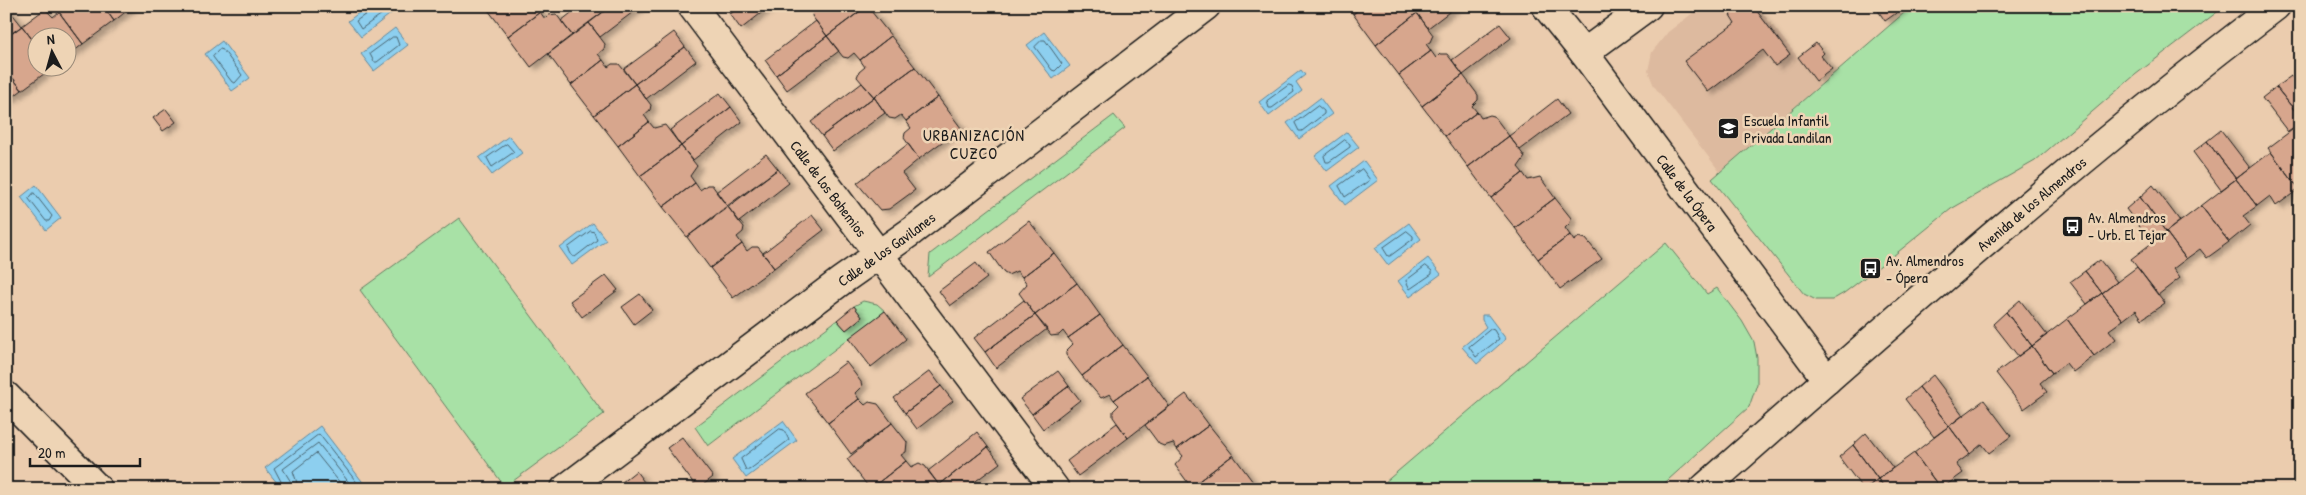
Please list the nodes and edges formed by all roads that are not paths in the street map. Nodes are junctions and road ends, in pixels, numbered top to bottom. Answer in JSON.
{"nodes":[{"id":1,"x":692,"y":6,"type":"edge"},
{"id":2,"x":1206,"y":6,"type":"edge"},
{"id":3,"x":1546,"y":6,"type":"edge"},
{"id":4,"x":1648,"y":6,"type":"edge"},
{"id":5,"x":2276,"y":6,"type":"edge"},
{"id":6,"x":1584,"y":53,"type":"junction"},
{"id":7,"x":879,"y":255,"type":"junction"},
{"id":8,"x":1827,"y":380,"type":"junction"},
{"id":9,"x":6,"y":396,"type":"edge"},
{"id":10,"x":98,"y":489,"type":"edge"},
{"id":11,"x":564,"y":489,"type":"edge"},
{"id":12,"x":1055,"y":489,"type":"edge"},
{"id":13,"x":1703,"y":489,"type":"edge"}],
"edges":[{"from":1,"to":7,"type":"street","name":"Calle de los Bohemios"},
{"from":2,"to":7,"type":"street","name":"Calle de los Gavilanes"},
{"from":3,"to":6,"type":"street","name":"Calle de la Ópera"},
{"from":4,"to":6,"type":"street"},
{"from":5,"to":8,"type":"street","name":"Avenida de los Almendros"},
{"from":6,"to":8,"type":"street","name":"Calle de la Ópera"},
{"from":7,"to":11,"type":"street","name":"Calle de los Gavilanes"},
{"from":7,"to":12,"type":"street","name":"Calle de los Bohemios"},
{"from":8,"to":13,"type":"street","name":"Avenida de los Almendros"},
{"from":9,"to":10,"type":"street"}]}
